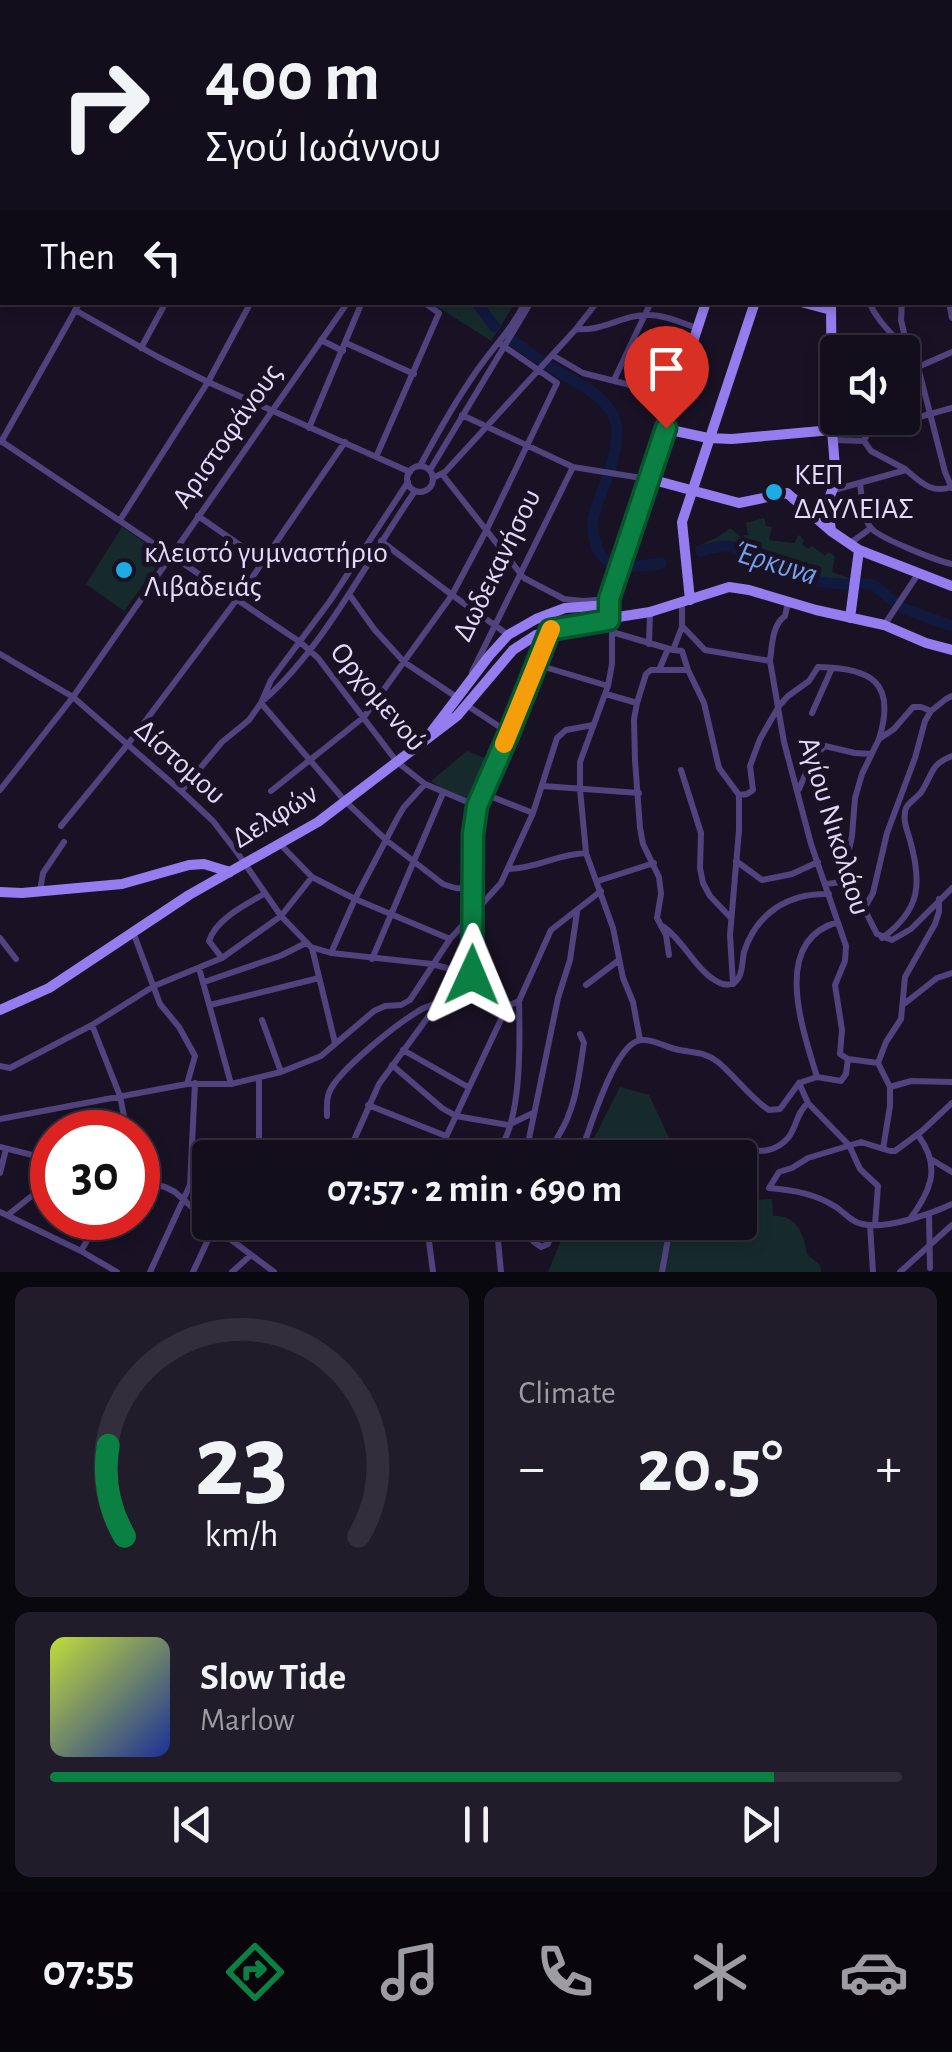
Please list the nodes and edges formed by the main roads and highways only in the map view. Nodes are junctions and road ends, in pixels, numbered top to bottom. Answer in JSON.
{"nodes":[{"id":1,"x":705,"y":305,"type":"edge"},
{"id":2,"x":754,"y":305,"type":"edge"},
{"id":3,"x":831,"y":306,"type":"edge"},
{"id":4,"x":831,"y":335,"type":"edge"},
{"id":5,"x":668,"y":423,"type":"junction"},
{"id":6,"x":832,"y":435,"type":"joint"},
{"id":7,"x":708,"y":438,"type":"junction"},
{"id":8,"x":650,"y":479,"type":"junction"},
{"id":9,"x":692,"y":490,"type":"junction"},
{"id":10,"x":831,"y":531,"type":"junction"},
{"id":11,"x":854,"y":547,"type":"junction"},
{"id":12,"x":952,"y":586,"type":"edge"},
{"id":13,"x":610,"y":597,"type":"junction"},
{"id":14,"x":686,"y":601,"type":"junction"},
{"id":15,"x":850,"y":618,"type":"junction"},
{"id":16,"x":610,"y":626,"type":"junction"},
{"id":17,"x":952,"y":650,"type":"edge"},
{"id":18,"x":463,"y":702,"type":"junction"},
{"id":19,"x":230,"y":872,"type":"junction"},
{"id":20,"x":0,"y":892,"type":"edge"},
{"id":21,"x":0,"y":1010,"type":"edge"}],
"edges":[{"from":1,"to":5,"type":"main road"},
{"from":2,"to":7,"type":"main road"},
{"from":3,"to":4,"type":"main road"},
{"from":5,"to":7,"type":"main road"},
{"from":5,"to":8,"type":"main road"},
{"from":6,"to":7,"type":"main road"},
{"from":6,"to":10,"type":"main road"},
{"from":7,"to":9,"type":"main road"},
{"from":8,"to":9,"type":"main road"},
{"from":8,"to":13,"type":"main road"},
{"from":9,"to":10,"type":"main road"},
{"from":9,"to":14,"type":"main road"},
{"from":10,"to":11,"type":"main road"},
{"from":11,"to":12,"type":"main road"},
{"from":11,"to":15,"type":"main road"},
{"from":13,"to":16,"type":"main road"},
{"from":13,"to":18,"type":"main road"},
{"from":14,"to":15,"type":"main road"},
{"from":14,"to":16,"type":"main road"},
{"from":15,"to":17,"type":"main road"},
{"from":16,"to":18,"type":"main road"},
{"from":18,"to":19,"type":"main road","name":"Δελφών"},
{"from":19,"to":20,"type":"main road"},
{"from":19,"to":21,"type":"main road","name":"Δελφών"}]}
